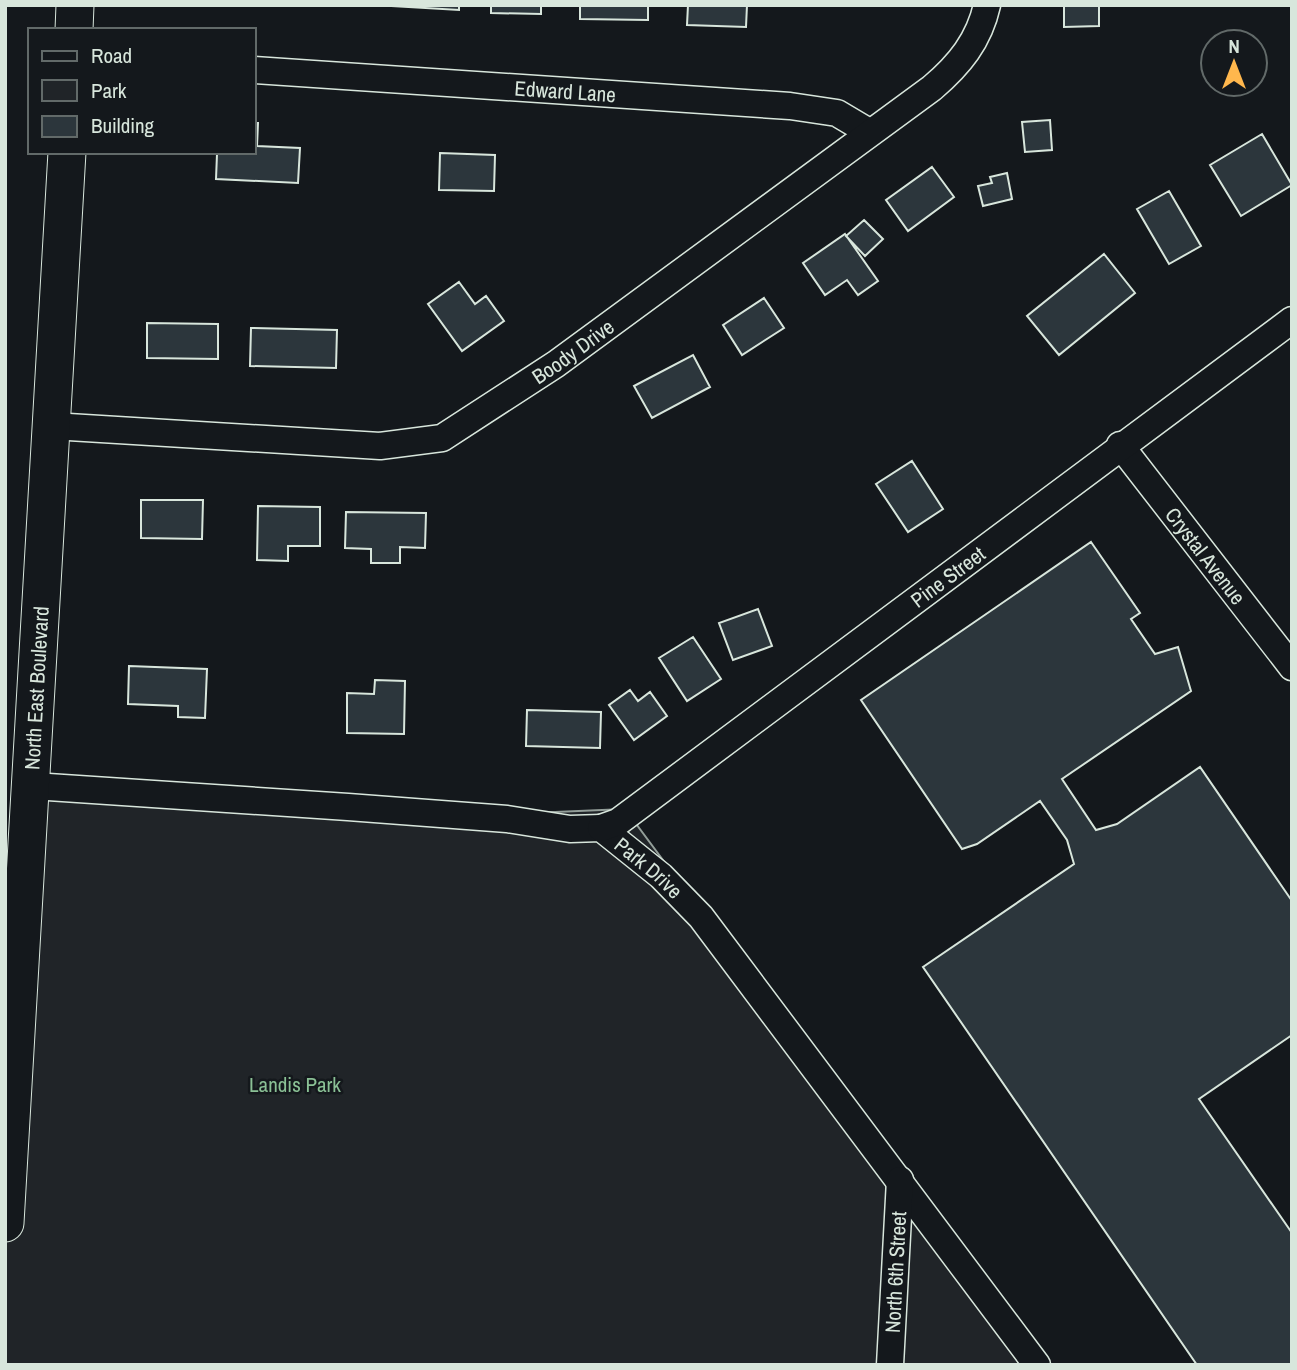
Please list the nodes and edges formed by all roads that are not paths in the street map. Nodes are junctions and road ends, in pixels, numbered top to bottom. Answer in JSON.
{"nodes":[{"id":1,"x":75,"y":5,"type":"edge"},
{"id":2,"x":986,"y":5,"type":"edge"},
{"id":3,"x":74,"y":28,"type":"edge"},
{"id":4,"x":256,"y":70,"type":"edge"},
{"id":5,"x":869,"y":132,"type":"junction"},
{"id":6,"x":67,"y":154,"type":"edge"},
{"id":7,"x":1292,"y":320,"type":"edge"},
{"id":8,"x":52,"y":426,"type":"junction"},
{"id":9,"x":1120,"y":445,"type":"junction"},
{"id":10,"x":1292,"y":667,"type":"edge"},
{"id":11,"x":19,"y":785,"type":"edge"},
{"id":12,"x":601,"y":828,"type":"junction"},
{"id":13,"x":900,"y":1181,"type":"junction"},
{"id":14,"x":5,"y":1223,"type":"edge"},
{"id":15,"x":890,"y":1365,"type":"edge"},
{"id":16,"x":1037,"y":1365,"type":"edge"}],
"edges":[{"from":1,"to":3,"type":"main road"},
{"from":2,"to":5,"type":"street","name":"Boody Drive"},
{"from":4,"to":5,"type":"street","name":"Edward Lane"},
{"from":5,"to":8,"type":"street","name":"Boody Drive"},
{"from":6,"to":8,"type":"main road","name":"North East Boulevard"},
{"from":7,"to":9,"type":"street","name":"Pine Street"},
{"from":8,"to":11,"type":"main road","name":"North East Boulevard"},
{"from":9,"to":10,"type":"street","name":"Crystal Avenue"},
{"from":9,"to":12,"type":"street","name":"Pine Street"},
{"from":11,"to":12,"type":"street","name":"Park Drive"},
{"from":11,"to":14,"type":"main road","name":"North East Boulevard"},
{"from":12,"to":13,"type":"street","name":"Park Drive"},
{"from":13,"to":15,"type":"street","name":"North 6th Street"},
{"from":13,"to":16,"type":"street","name":"Park Drive"}]}
